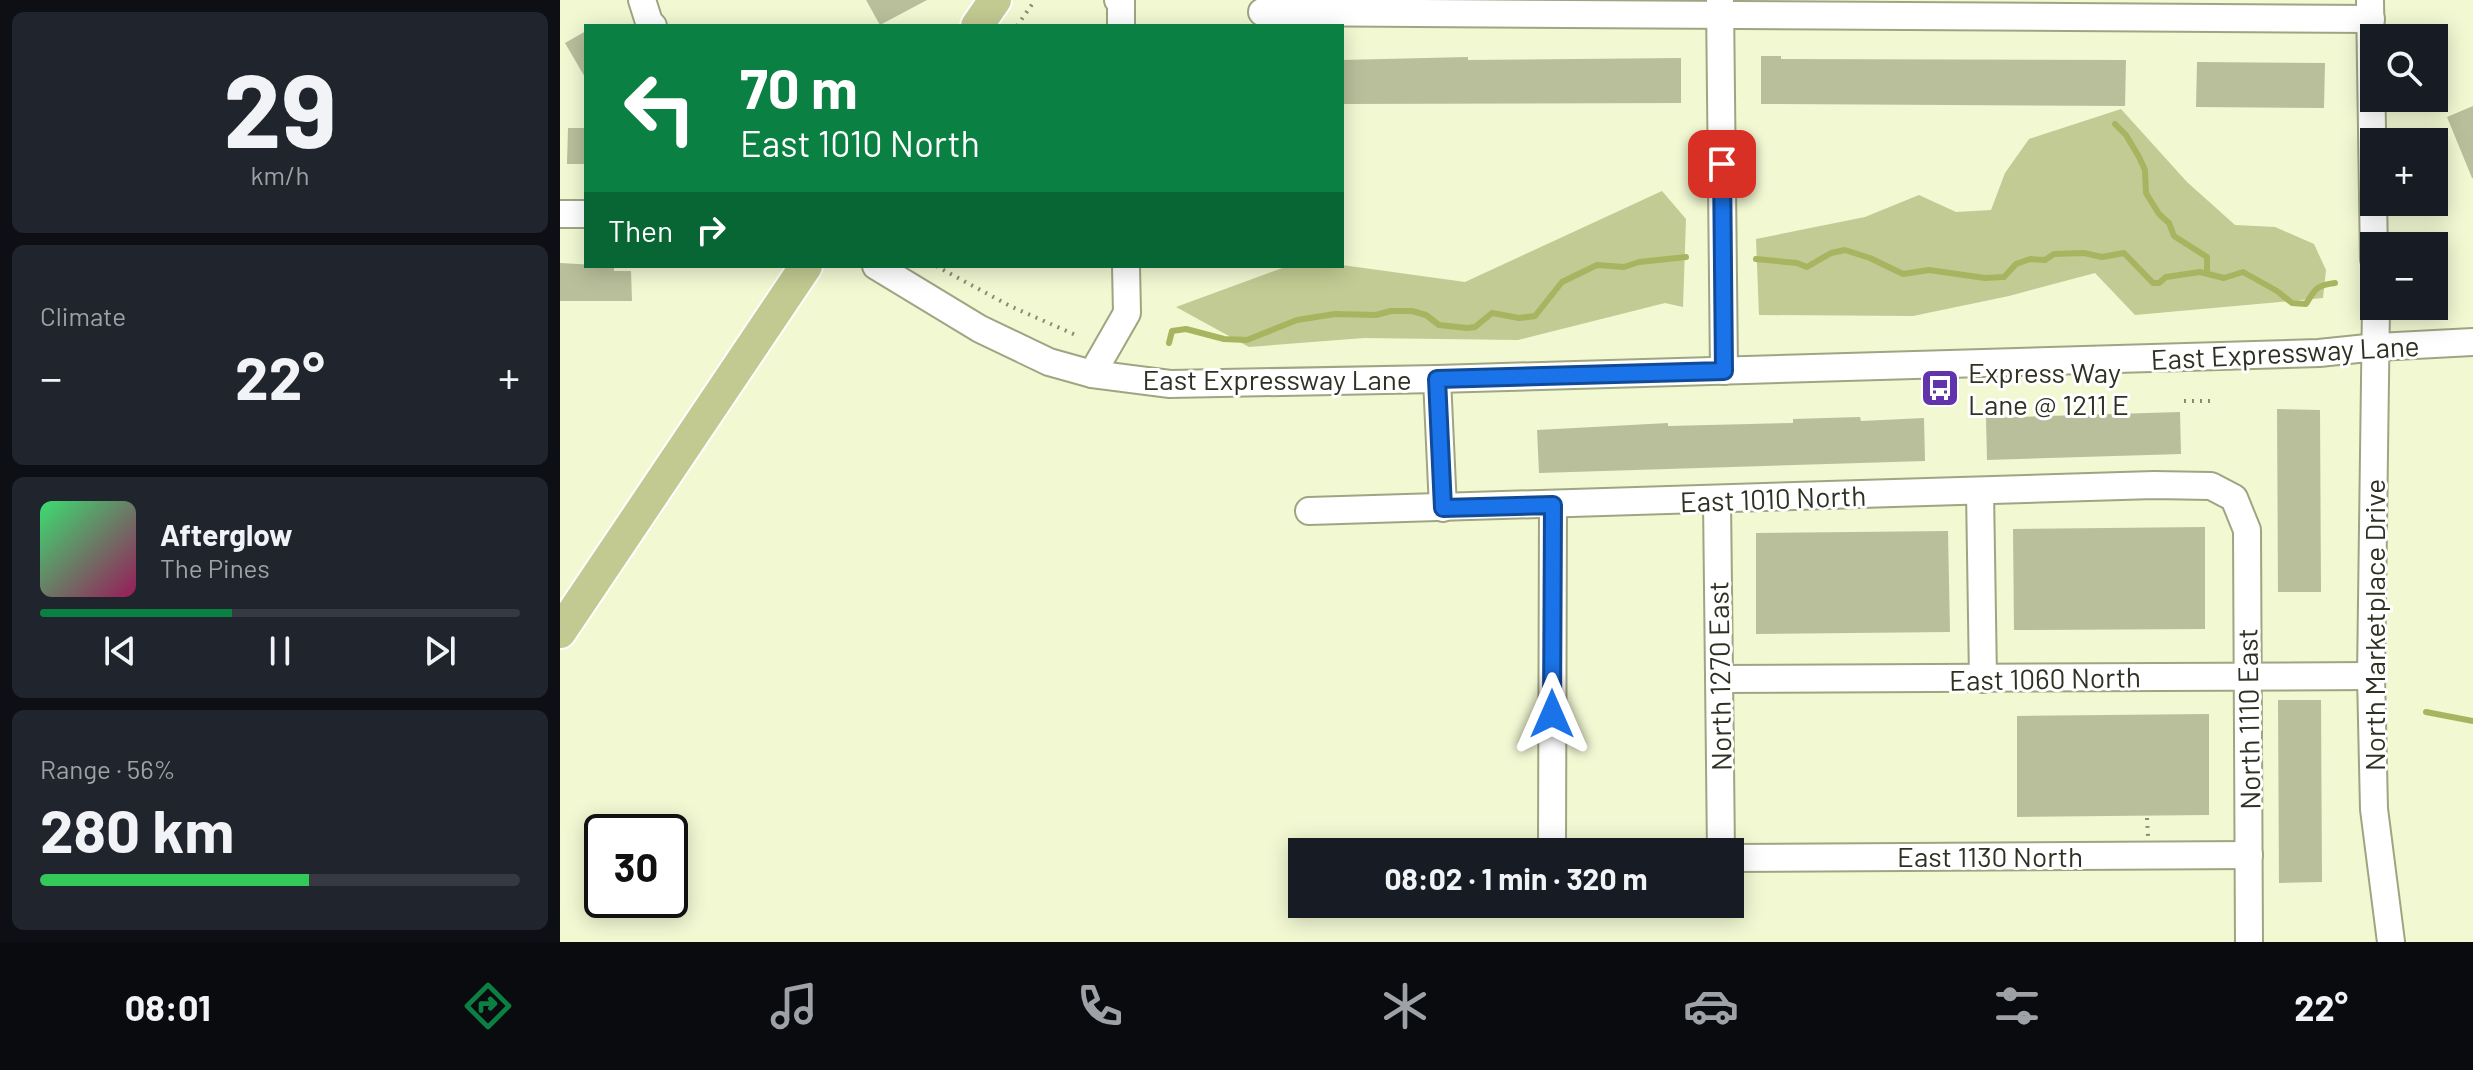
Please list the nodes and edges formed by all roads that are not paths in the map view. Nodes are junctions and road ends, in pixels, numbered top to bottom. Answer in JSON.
{"nodes":[{"id":1,"x":642,"y":0,"type":"edge"},
{"id":2,"x":995,"y":0,"type":"edge"},
{"id":3,"x":1118,"y":0,"type":"edge"},
{"id":4,"x":1347,"y":6,"type":"edge"},
{"id":5,"x":1486,"y":7,"type":"edge"},
{"id":6,"x":1625,"y":8,"type":"edge"},
{"id":7,"x":1720,"y":8,"type":"edge"},
{"id":8,"x":1819,"y":8,"type":"edge"},
{"id":9,"x":1963,"y":9,"type":"edge"},
{"id":10,"x":2120,"y":9,"type":"edge"},
{"id":11,"x":2262,"y":9,"type":"edge"},
{"id":12,"x":2370,"y":10,"type":"edge"},
{"id":13,"x":1262,"y":13,"type":"edge"},
{"id":14,"x":651,"y":24,"type":"edge"},
{"id":15,"x":978,"y":24,"type":"edge"},
{"id":16,"x":1121,"y":24,"type":"edge"},
{"id":17,"x":560,"y":214,"type":"edge"},
{"id":18,"x":584,"y":214,"type":"edge"},
{"id":19,"x":2374,"y":232,"type":"edge"},
{"id":20,"x":805,"y":268,"type":"edge"},
{"id":21,"x":879,"y":268,"type":"edge"},
{"id":22,"x":1126,"y":268,"type":"edge"},
{"id":23,"x":2376,"y":320,"type":"edge"},
{"id":24,"x":2473,"y":342,"type":"edge"},
{"id":25,"x":2377,"y":347,"type":"junction"},
{"id":26,"x":1724,"y":371,"type":"junction"},
{"id":27,"x":1092,"y":374,"type":"junction"},
{"id":28,"x":1437,"y":379,"type":"junction"},
{"id":29,"x":1980,"y":491,"type":"junction"},
{"id":30,"x":2234,"y":498,"type":"joint"},
{"id":31,"x":1717,"y":500,"type":"junction"},
{"id":32,"x":1553,"y":505,"type":"junction"},
{"id":33,"x":1443,"y":508,"type":"junction"},
{"id":34,"x":1309,"y":511,"type":"dead end"},
{"id":35,"x":560,"y":632,"type":"edge"},
{"id":36,"x":2248,"y":676,"type":"junction"},
{"id":37,"x":2371,"y":676,"type":"junction"},
{"id":38,"x":1720,"y":679,"type":"junction"},
{"id":39,"x":1983,"y":679,"type":"junction"},
{"id":40,"x":1552,"y":838,"type":"edge"},
{"id":41,"x":1721,"y":838,"type":"edge"},
{"id":42,"x":2249,"y":855,"type":"junction"},
{"id":43,"x":1744,"y":858,"type":"edge"},
{"id":44,"x":2249,"y":942,"type":"edge"},
{"id":45,"x":2391,"y":942,"type":"edge"}],
"edges":[{"from":1,"to":14,"type":"street"},
{"from":2,"to":15,"type":"main road"},
{"from":3,"to":16,"type":"street"},
{"from":4,"to":5,"type":"street"},
{"from":4,"to":13,"type":"street"},
{"from":5,"to":6,"type":"street"},
{"from":6,"to":7,"type":"street"},
{"from":7,"to":8,"type":"street"},
{"from":7,"to":26,"type":"street"},
{"from":8,"to":9,"type":"street"},
{"from":9,"to":10,"type":"street"},
{"from":10,"to":11,"type":"street"},
{"from":11,"to":12,"type":"street"},
{"from":12,"to":19,"type":"street"},
{"from":17,"to":18,"type":"street"},
{"from":20,"to":35,"type":"main road"},
{"from":21,"to":27,"type":"street","name":"East Expressway Lane"},
{"from":22,"to":27,"type":"street"},
{"from":23,"to":25,"type":"street","name":"North Marketplace Drive"},
{"from":24,"to":25,"type":"street","name":"East Expressway Lane"},
{"from":25,"to":26,"type":"street","name":"East Expressway Lane"},
{"from":25,"to":37,"type":"street","name":"North Marketplace Drive"},
{"from":26,"to":28,"type":"street","name":"East Expressway Lane"},
{"from":27,"to":28,"type":"street","name":"East Expressway Lane"},
{"from":28,"to":33,"type":"street"},
{"from":29,"to":30,"type":"street","name":"East 1010 North"},
{"from":29,"to":31,"type":"street","name":"East 1010 North"},
{"from":29,"to":39,"type":"street"},
{"from":30,"to":36,"type":"street","name":"North 1110 East"},
{"from":31,"to":32,"type":"street","name":"East 1010 North"},
{"from":31,"to":38,"type":"street","name":"North 1270 East"},
{"from":32,"to":33,"type":"street","name":"East 1010 North"},
{"from":32,"to":40,"type":"street"},
{"from":33,"to":34,"type":"street","name":"East 1010 North"},
{"from":36,"to":37,"type":"street","name":"East 1060 North"},
{"from":36,"to":39,"type":"street","name":"East 1060 North"},
{"from":36,"to":42,"type":"street","name":"North 1110 East"},
{"from":37,"to":45,"type":"street","name":"North Marketplace Drive"},
{"from":38,"to":39,"type":"street","name":"East 1060 North"},
{"from":38,"to":41,"type":"street","name":"North 1270 East"},
{"from":42,"to":43,"type":"street","name":"East 1130 North"},
{"from":42,"to":44,"type":"street","name":"North 1110 East"}]}
